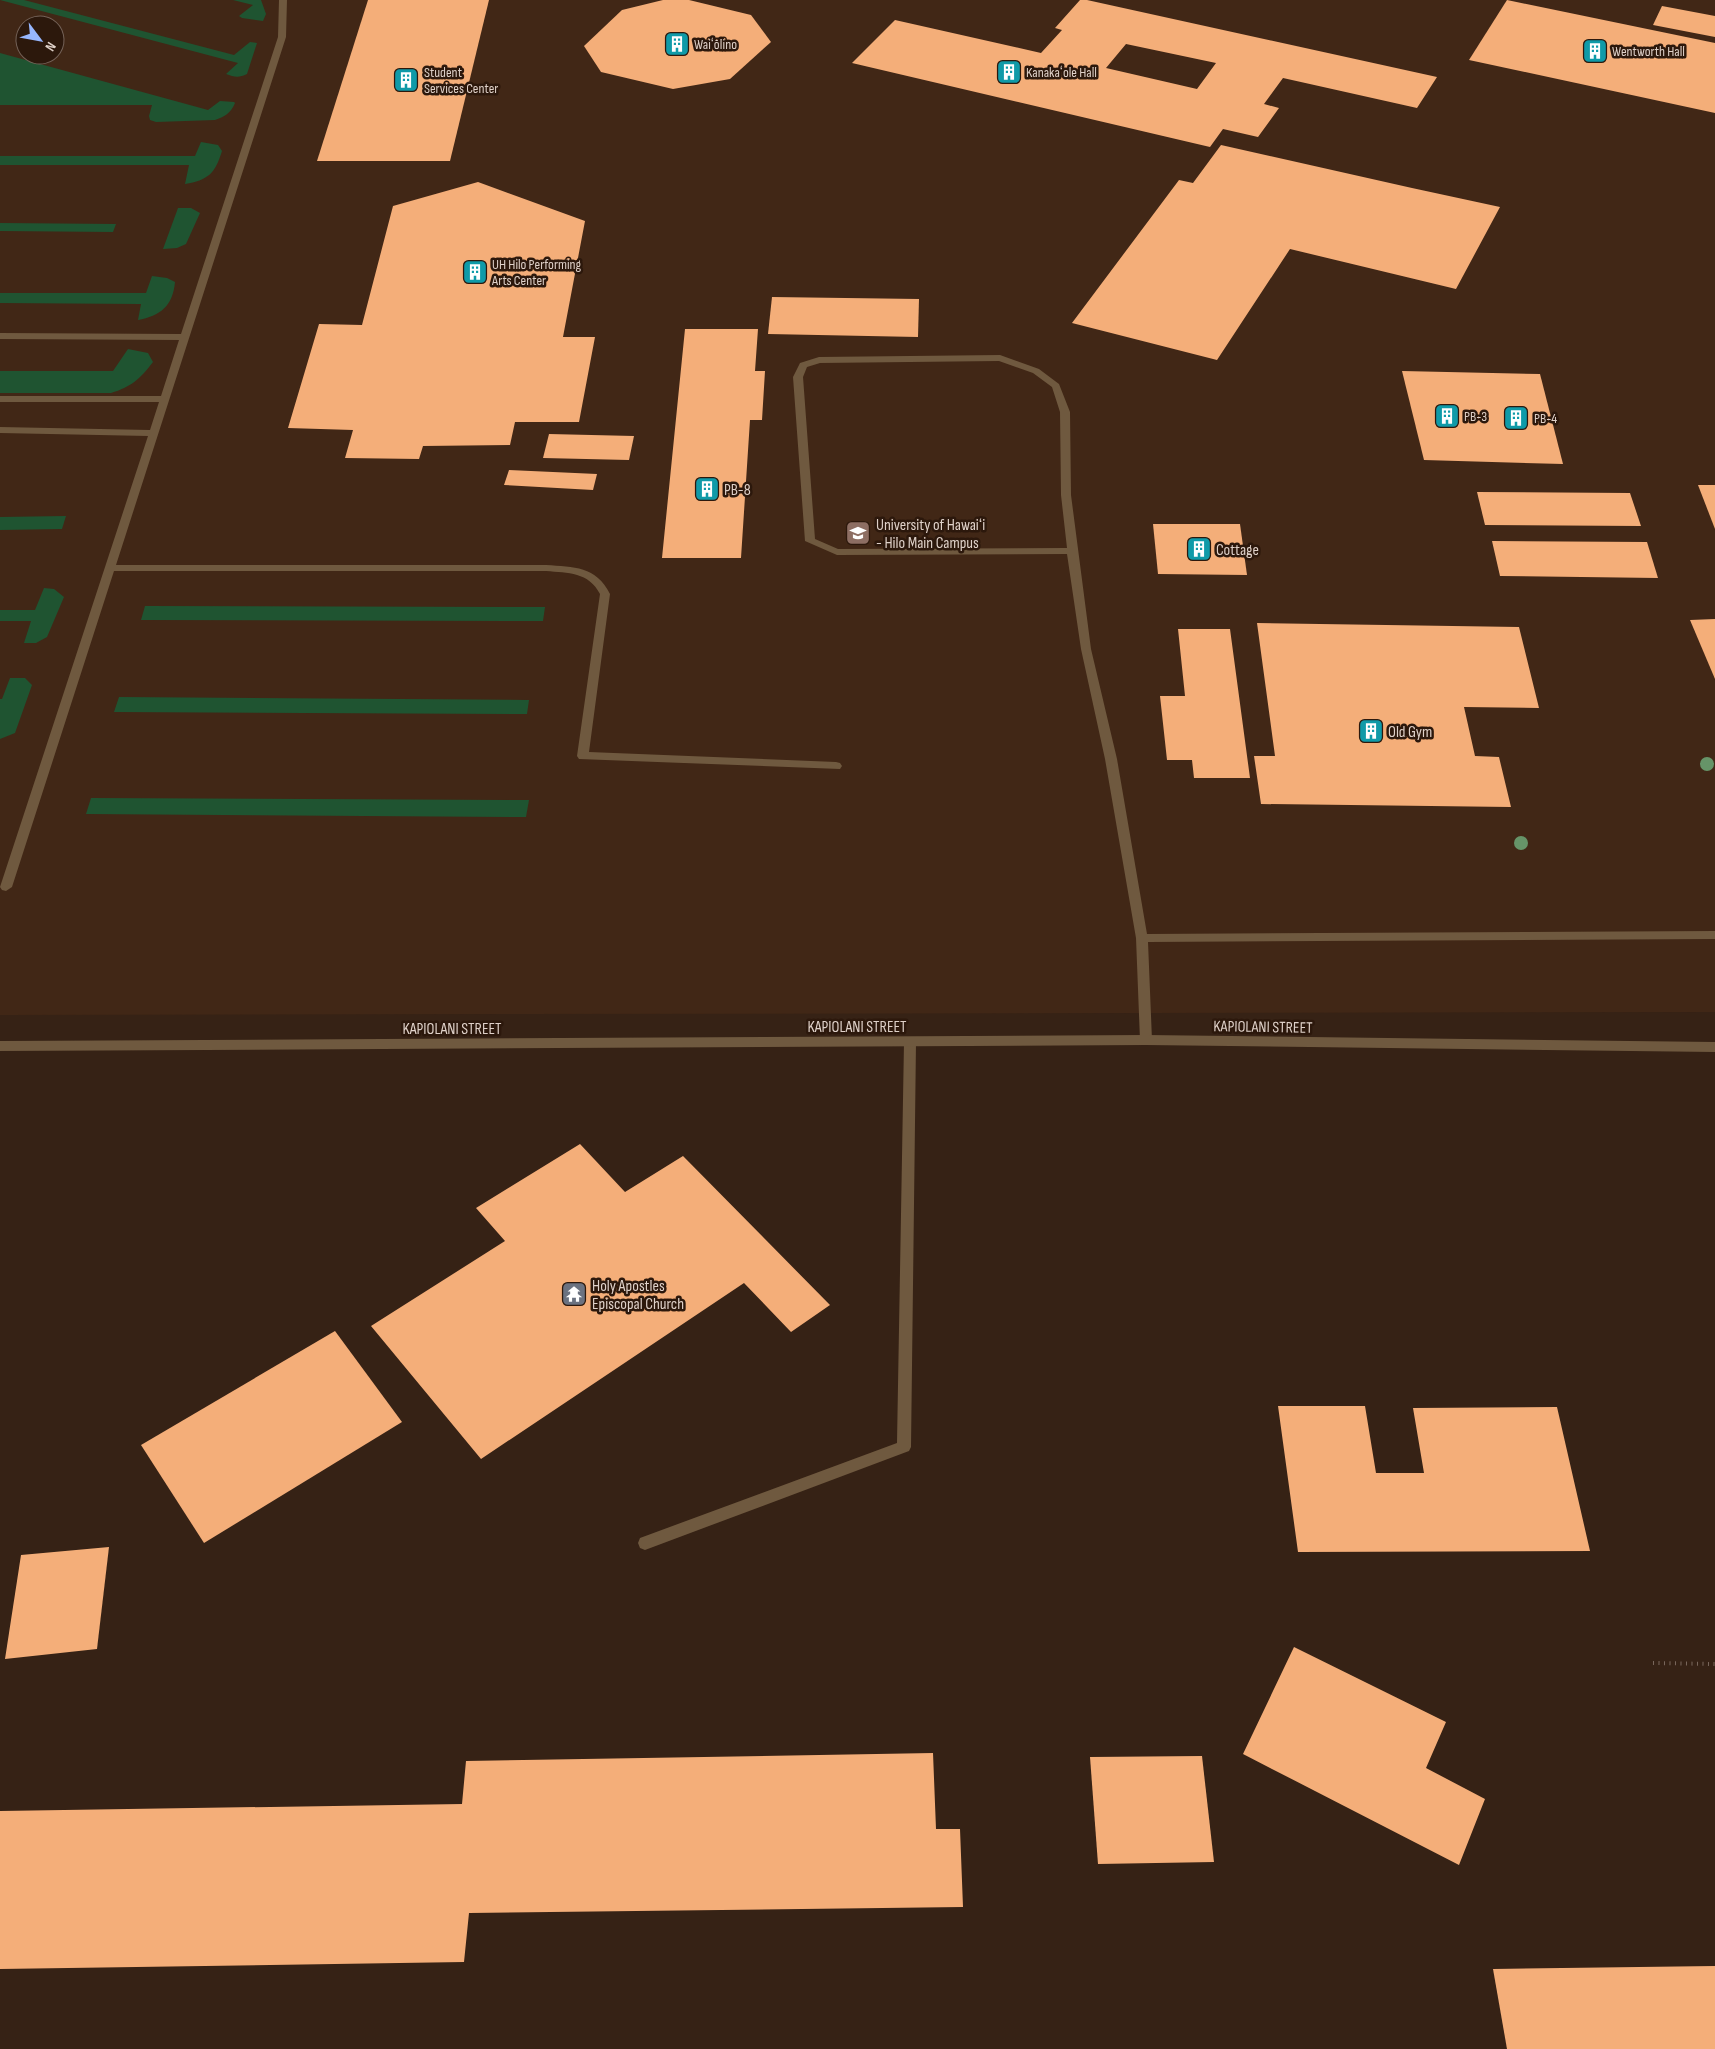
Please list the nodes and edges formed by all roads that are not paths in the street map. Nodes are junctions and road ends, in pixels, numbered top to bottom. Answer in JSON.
{"nodes":[{"id":1,"x":283,"y":0,"type":"edge"},
{"id":2,"x":0,"y":336,"type":"edge"},
{"id":3,"x":184,"y":337,"type":"junction"},
{"id":4,"x":0,"y":399,"type":"edge"},
{"id":5,"x":164,"y":399,"type":"junction"},
{"id":6,"x":0,"y":430,"type":"edge"},
{"id":7,"x":153,"y":433,"type":"junction"},
{"id":8,"x":1072,"y":550,"type":"junction"},
{"id":9,"x":109,"y":568,"type":"junction"},
{"id":10,"x":836,"y":766,"type":"dead end"},
{"id":11,"x":6,"y":887,"type":"dead end"},
{"id":12,"x":1715,"y":935,"type":"edge"},
{"id":13,"x":1142,"y":938,"type":"junction"},
{"id":14,"x":1146,"y":1040,"type":"junction"},
{"id":15,"x":910,"y":1042,"type":"junction"},
{"id":16,"x":0,"y":1046,"type":"edge"},
{"id":17,"x":1715,"y":1047,"type":"edge"},
{"id":18,"x":645,"y":1542,"type":"dead end"}],
"edges":[{"from":1,"to":3,"type":"street"},
{"from":2,"to":3,"type":"street"},
{"from":3,"to":5,"type":"street"},
{"from":4,"to":5,"type":"street"},
{"from":5,"to":7,"type":"street"},
{"from":6,"to":7,"type":"street"},
{"from":7,"to":9,"type":"street"},
{"from":8,"to":8,"type":"street"},
{"from":8,"to":13,"type":"street"},
{"from":9,"to":10,"type":"street"},
{"from":9,"to":11,"type":"street"},
{"from":12,"to":13,"type":"street"},
{"from":13,"to":14,"type":"street"},
{"from":14,"to":15,"type":"street","name":"KAPIOLANI STREET"},
{"from":14,"to":17,"type":"street","name":"KAPIOLANI STREET"},
{"from":15,"to":16,"type":"street","name":"KAPIOLANI STREET"},
{"from":15,"to":18,"type":"street"}]}
